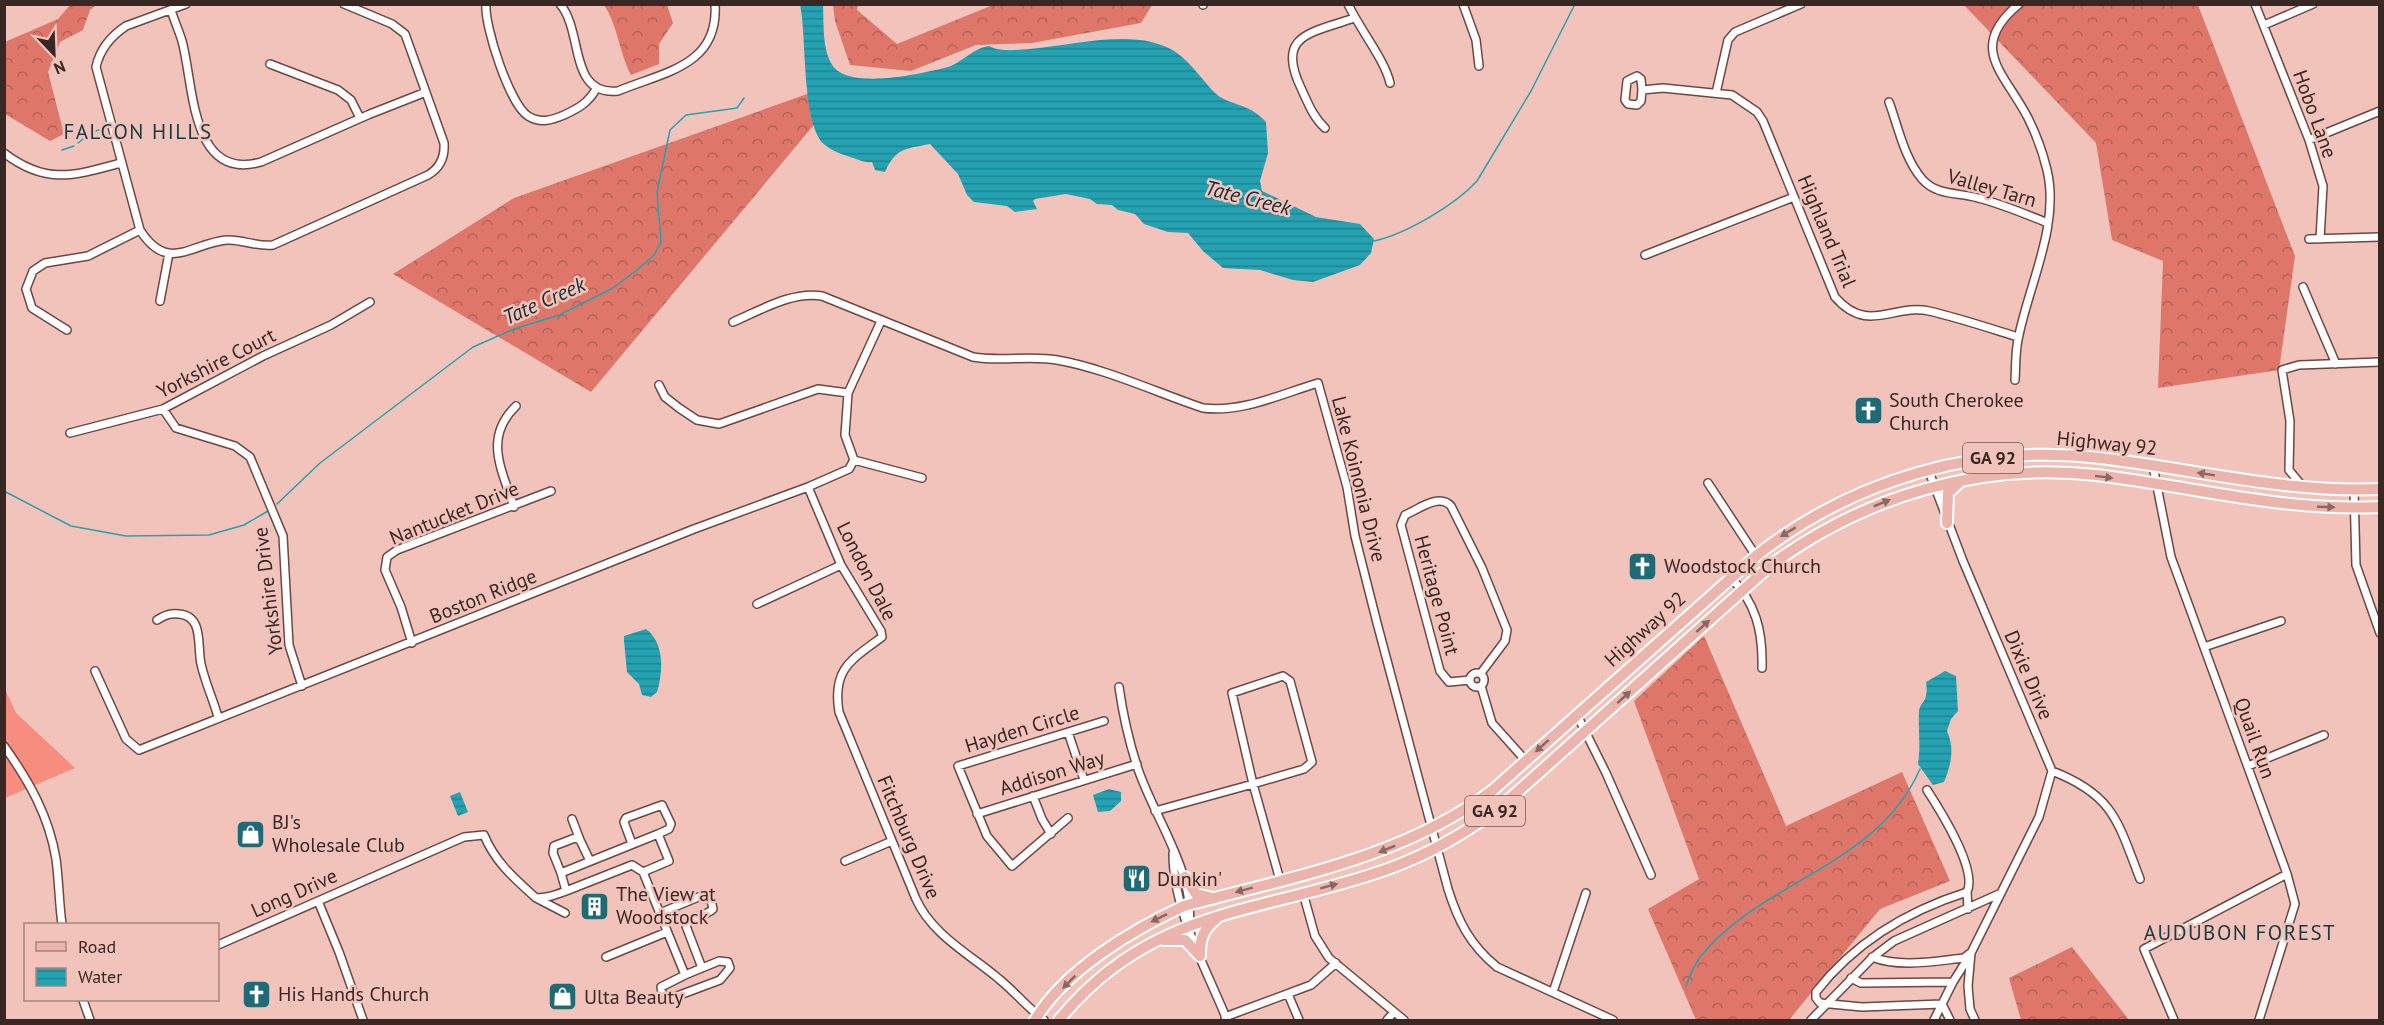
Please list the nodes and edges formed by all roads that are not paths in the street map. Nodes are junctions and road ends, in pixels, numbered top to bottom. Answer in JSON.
{"nodes":[{"id":1,"x":186,"y":4,"type":"edge"},
{"id":2,"x":344,"y":4,"type":"edge"},
{"id":3,"x":486,"y":4,"type":"edge"},
{"id":4,"x":560,"y":4,"type":"edge"},
{"id":5,"x":715,"y":4,"type":"edge"},
{"id":6,"x":1348,"y":4,"type":"edge"},
{"id":7,"x":1463,"y":4,"type":"edge"},
{"id":8,"x":2019,"y":4,"type":"edge"},
{"id":9,"x":2255,"y":4,"type":"edge"},
{"id":10,"x":2313,"y":4,"type":"edge"},
{"id":11,"x":1798,"y":5,"type":"edge"},
{"id":12,"x":360,"y":7,"type":"edge"},
{"id":13,"x":171,"y":10,"type":"junction"},
{"id":14,"x":1354,"y":18,"type":"junction"},
{"id":15,"x":2264,"y":25,"type":"junction"},
{"id":16,"x":270,"y":64,"type":"dead end"},
{"id":17,"x":1479,"y":66,"type":"dead end"},
{"id":18,"x":1390,"y":83,"type":"dead end"},
{"id":19,"x":596,"y":89,"type":"junction"},
{"id":20,"x":1642,"y":90,"type":"dead end"},
{"id":21,"x":426,"y":92,"type":"junction"},
{"id":22,"x":1716,"y":93,"type":"junction"},
{"id":23,"x":1889,"y":102,"type":"dead end"},
{"id":24,"x":2379,"y":111,"type":"edge"},
{"id":25,"x":360,"y":118,"type":"junction"},
{"id":26,"x":1325,"y":128,"type":"dead end"},
{"id":27,"x":2309,"y":140,"type":"junction"},
{"id":28,"x":4,"y":153,"type":"edge"},
{"id":29,"x":121,"y":163,"type":"junction"},
{"id":30,"x":1794,"y":197,"type":"junction"},
{"id":31,"x":2048,"y":223,"type":"junction"},
{"id":32,"x":140,"y":230,"type":"junction"},
{"id":33,"x":2379,"y":237,"type":"edge"},
{"id":34,"x":2320,"y":238,"type":"junction"},
{"id":35,"x":2309,"y":239,"type":"dead end"},
{"id":36,"x":169,"y":253,"type":"junction"},
{"id":37,"x":1645,"y":255,"type":"dead end"},
{"id":38,"x":2302,"y":287,"type":"dead end"},
{"id":39,"x":160,"y":301,"type":"dead end"},
{"id":40,"x":370,"y":302,"type":"dead end"},
{"id":41,"x":880,"y":321,"type":"junction"},
{"id":42,"x":733,"y":322,"type":"dead end"},
{"id":43,"x":67,"y":330,"type":"dead end"},
{"id":44,"x":2018,"y":337,"type":"junction"},
{"id":45,"x":2379,"y":362,"type":"edge"},
{"id":46,"x":2336,"y":364,"type":"junction"},
{"id":47,"x":2015,"y":381,"type":"dead end"},
{"id":48,"x":659,"y":385,"type":"dead end"},
{"id":49,"x":848,"y":393,"type":"junction"},
{"id":50,"x":516,"y":406,"type":"dead end"},
{"id":51,"x":163,"y":409,"type":"junction"},
{"id":52,"x":70,"y":433,"type":"dead end"},
{"id":53,"x":854,"y":460,"type":"junction"},
{"id":54,"x":2153,"y":466,"type":"junction"},
{"id":55,"x":1928,"y":469,"type":"junction"},
{"id":56,"x":2289,"y":470,"type":"junction"},
{"id":57,"x":922,"y":478,"type":"dead end"},
{"id":58,"x":1962,"y":480,"type":"junction"},
{"id":59,"x":1708,"y":483,"type":"dead end"},
{"id":60,"x":2157,"y":485,"type":"junction"},
{"id":61,"x":2275,"y":485,"type":"junction"},
{"id":62,"x":1934,"y":486,"type":"junction"},
{"id":63,"x":808,"y":487,"type":"junction"},
{"id":64,"x":2305,"y":488,"type":"junction"},
{"id":65,"x":2379,"y":489,"type":"edge"},
{"id":66,"x":2354,"y":490,"type":"junction"},
{"id":67,"x":551,"y":491,"type":"dead end"},
{"id":68,"x":514,"y":507,"type":"junction"},
{"id":69,"x":2379,"y":507,"type":"edge"},
{"id":70,"x":2354,"y":508,"type":"junction"},
{"id":71,"x":1947,"y":523,"type":"junction"},
{"id":72,"x":1756,"y":556,"type":"junction"},
{"id":73,"x":841,"y":565,"type":"junction"},
{"id":74,"x":1730,"y":577,"type":"junction"},
{"id":75,"x":1743,"y":590,"type":"junction"},
{"id":76,"x":757,"y":604,"type":"dead end"},
{"id":77,"x":157,"y":620,"type":"dead end"},
{"id":78,"x":2281,"y":621,"type":"dead end"},
{"id":79,"x":2379,"y":633,"type":"edge"},
{"id":80,"x":882,"y":637,"type":"joint"},
{"id":81,"x":412,"y":643,"type":"junction"},
{"id":82,"x":2204,"y":647,"type":"junction"},
{"id":83,"x":1762,"y":668,"type":"dead end"},
{"id":84,"x":95,"y":671,"type":"dead end"},
{"id":85,"x":1480,"y":673,"type":"junction"},
{"id":86,"x":1470,"y":680,"type":"junction"},
{"id":87,"x":302,"y":686,"type":"junction"},
{"id":88,"x":1481,"y":686,"type":"junction"},
{"id":89,"x":1119,"y":687,"type":"dead end"},
{"id":90,"x":1576,"y":715,"type":"junction"},
{"id":91,"x":218,"y":717,"type":"junction"},
{"id":92,"x":1104,"y":721,"type":"dead end"},
{"id":93,"x":1585,"y":731,"type":"junction"},
{"id":94,"x":1068,"y":732,"type":"junction"},
{"id":95,"x":2324,"y":735,"type":"dead end"},
{"id":96,"x":4,"y":746,"type":"edge"},
{"id":97,"x":1526,"y":761,"type":"junction"},
{"id":98,"x":1137,"y":764,"type":"junction"},
{"id":99,"x":2248,"y":766,"type":"junction"},
{"id":100,"x":2052,"y":771,"type":"junction"},
{"id":101,"x":1084,"y":780,"type":"junction"},
{"id":102,"x":1253,"y":784,"type":"junction"},
{"id":103,"x":1927,"y":790,"type":"dead end"},
{"id":104,"x":1033,"y":796,"type":"junction"},
{"id":105,"x":1155,"y":811,"type":"junction"},
{"id":106,"x":977,"y":814,"type":"junction"},
{"id":107,"x":1068,"y":818,"type":"dead end"},
{"id":108,"x":572,"y":819,"type":"dead end"},
{"id":109,"x":1432,"y":829,"type":"junction"},
{"id":110,"x":658,"y":834,"type":"junction"},
{"id":111,"x":1051,"y":834,"type":"junction"},
{"id":112,"x":580,"y":840,"type":"junction"},
{"id":113,"x":892,"y":841,"type":"junction"},
{"id":114,"x":632,"y":844,"type":"junction"},
{"id":115,"x":1437,"y":847,"type":"junction"},
{"id":116,"x":1173,"y":853,"type":"junction"},
{"id":117,"x":590,"y":861,"type":"junction"},
{"id":118,"x":845,"y":861,"type":"dead end"},
{"id":119,"x":643,"y":872,"type":"junction"},
{"id":120,"x":561,"y":873,"type":"junction"},
{"id":121,"x":2287,"y":874,"type":"junction"},
{"id":122,"x":1651,"y":875,"type":"dead end"},
{"id":123,"x":1185,"y":877,"type":"junction"},
{"id":124,"x":2140,"y":879,"type":"dead end"},
{"id":125,"x":1281,"y":880,"type":"junction"},
{"id":126,"x":566,"y":891,"type":"junction"},
{"id":127,"x":1967,"y":892,"type":"junction"},
{"id":128,"x":2002,"y":892,"type":"junction"},
{"id":129,"x":1303,"y":893,"type":"junction"},
{"id":130,"x":1586,"y":893,"type":"dead end"},
{"id":131,"x":536,"y":898,"type":"junction"},
{"id":132,"x":1214,"y":898,"type":"junction"},
{"id":133,"x":318,"y":901,"type":"junction"},
{"id":134,"x":1187,"y":906,"type":"junction"},
{"id":135,"x":1968,"y":909,"type":"junction"},
{"id":136,"x":565,"y":913,"type":"dead end"},
{"id":137,"x":660,"y":913,"type":"junction"},
{"id":138,"x":1219,"y":916,"type":"junction"},
{"id":139,"x":62,"y":923,"type":"edge"},
{"id":140,"x":1189,"y":925,"type":"junction"},
{"id":141,"x":667,"y":932,"type":"junction"},
{"id":142,"x":1154,"y":941,"type":"junction"},
{"id":143,"x":219,"y":945,"type":"edge"},
{"id":144,"x":1971,"y":953,"type":"junction"},
{"id":145,"x":1200,"y":956,"type":"junction"},
{"id":146,"x":606,"y":957,"type":"dead end"},
{"id":147,"x":1872,"y":957,"type":"junction"},
{"id":148,"x":1336,"y":963,"type":"junction"},
{"id":149,"x":702,"y":968,"type":"junction"},
{"id":150,"x":685,"y":975,"type":"junction"},
{"id":151,"x":1851,"y":978,"type":"junction"},
{"id":152,"x":1953,"y":982,"type":"junction"},
{"id":153,"x":1553,"y":992,"type":"junction"},
{"id":154,"x":1288,"y":994,"type":"junction"},
{"id":155,"x":84,"y":1001,"type":"edge"},
{"id":156,"x":1827,"y":1004,"type":"junction"},
{"id":157,"x":1942,"y":1004,"type":"junction"},
{"id":158,"x":1394,"y":1012,"type":"junction"},
{"id":159,"x":1039,"y":1019,"type":"edge"},
{"id":160,"x":1226,"y":1019,"type":"edge"},
{"id":161,"x":90,"y":1020,"type":"edge"},
{"id":162,"x":363,"y":1020,"type":"edge"},
{"id":163,"x":1059,"y":1020,"type":"edge"},
{"id":164,"x":1299,"y":1020,"type":"edge"},
{"id":165,"x":1387,"y":1020,"type":"edge"},
{"id":166,"x":1404,"y":1020,"type":"edge"},
{"id":167,"x":1613,"y":1020,"type":"edge"},
{"id":168,"x":1811,"y":1020,"type":"edge"},
{"id":169,"x":1934,"y":1020,"type":"edge"},
{"id":170,"x":1950,"y":1020,"type":"edge"},
{"id":171,"x":1975,"y":1020,"type":"edge"},
{"id":172,"x":2174,"y":1020,"type":"edge"},
{"id":173,"x":2259,"y":1020,"type":"edge"}],
"edges":[{"from":1,"to":13,"type":"street"},
{"from":2,"to":12,"type":"street"},
{"from":3,"to":19,"type":"street"},
{"from":4,"to":19,"type":"street"},
{"from":5,"to":19,"type":"street"},
{"from":6,"to":14,"type":"street"},
{"from":7,"to":17,"type":"street"},
{"from":8,"to":31,"type":"street"},
{"from":9,"to":15,"type":"street","name":"Hobo Lane"},
{"from":10,"to":15,"type":"street"},
{"from":11,"to":22,"type":"street"},
{"from":12,"to":21,"type":"street"},
{"from":13,"to":25,"type":"street"},
{"from":13,"to":29,"type":"street"},
{"from":14,"to":18,"type":"street"},
{"from":14,"to":26,"type":"street"},
{"from":15,"to":27,"type":"street","name":"Hobo Lane"},
{"from":16,"to":25,"type":"street"},
{"from":20,"to":22,"type":"street","name":"Highland Trial"},
{"from":21,"to":25,"type":"street"},
{"from":21,"to":36,"type":"street"},
{"from":22,"to":30,"type":"street","name":"Highland Trial"},
{"from":23,"to":31,"type":"street","name":"Valley Tarn"},
{"from":24,"to":27,"type":"street"},
{"from":27,"to":34,"type":"street","name":"Hobo Lane"},
{"from":28,"to":29,"type":"street"},
{"from":29,"to":32,"type":"street"},
{"from":30,"to":37,"type":"street"},
{"from":30,"to":44,"type":"street","name":"Highland Trial"},
{"from":31,"to":44,"type":"street"},
{"from":32,"to":36,"type":"street"},
{"from":32,"to":43,"type":"street"},
{"from":33,"to":34,"type":"street"},
{"from":34,"to":35,"type":"street"},
{"from":36,"to":39,"type":"street"},
{"from":38,"to":46,"type":"street"},
{"from":40,"to":51,"type":"street","name":"Yorkshire Court"},
{"from":41,"to":42,"type":"street","name":"Lake Koinonia Drive"},
{"from":41,"to":49,"type":"street"},
{"from":41,"to":109,"type":"street","name":"Lake Koinonia Drive"},
{"from":44,"to":47,"type":"street"},
{"from":45,"to":46,"type":"street"},
{"from":46,"to":56,"type":"street"},
{"from":48,"to":49,"type":"street"},
{"from":49,"to":53,"type":"street"},
{"from":50,"to":68,"type":"street"},
{"from":51,"to":52,"type":"street","name":"Yorkshire Court"},
{"from":51,"to":87,"type":"street","name":"Yorkshire Drive"},
{"from":53,"to":57,"type":"street"},
{"from":53,"to":63,"type":"street","name":"Boston Ridge"},
{"from":54,"to":55,"type":"main road","name":"Highway 92","number":"GA 92"},
{"from":54,"to":60,"type":"street","name":"Quail Run"},
{"from":61,"to":54,"type":"main road","name":"Highway 92","number":"GA 92","one_way":true},
{"from":55,"to":62,"type":"street","name":"Dixie Drive"},
{"from":55,"to":72,"type":"main road","name":"Highway 92","number":"GA 92","one_way":true},
{"from":56,"to":61,"type":"street"},
{"from":56,"to":64,"type":"street"},
{"from":58,"to":60,"type":"main road","name":"Highway 92","number":"GA 92","one_way":true},
{"from":58,"to":62,"type":"main road","name":"Highway 92","number":"GA 92"},
{"from":58,"to":71,"type":"main road"},
{"from":59,"to":72,"type":"street"},
{"from":60,"to":70,"type":"main road","name":"Highway 92","number":"GA 92","one_way":true},
{"from":60,"to":82,"type":"street","name":"Quail Run"},
{"from":61,"to":64,"type":"main road","name":"Highway 92","number":"GA 92"},
{"from":62,"to":71,"type":"street","name":"Dixie Drive"},
{"from":75,"to":62,"type":"main road","name":"Highway 92","number":"GA 92","one_way":true},
{"from":63,"to":73,"type":"street","name":"London Dale"},
{"from":63,"to":81,"type":"street","name":"Boston Ridge"},
{"from":64,"to":66,"type":"main road","name":"Highway 92","number":"GA 92"},
{"from":65,"to":66,"type":"main road","name":"Highway 92","number":"GA 92"},
{"from":66,"to":70,"type":"street"},
{"from":67,"to":68,"type":"street","name":"Nantucket Drive"},
{"from":68,"to":81,"type":"street","name":"Nantucket Drive"},
{"from":69,"to":70,"type":"main road","name":"Highway 92","number":"GA 92"},
{"from":70,"to":79,"type":"street"},
{"from":71,"to":100,"type":"street","name":"Dixie Drive"},
{"from":72,"to":74,"type":"main road","name":"Highway 92","number":"GA 92"},
{"from":73,"to":76,"type":"street"},
{"from":73,"to":80,"type":"street","name":"London Dale"},
{"from":74,"to":75,"type":"street"},
{"from":74,"to":90,"type":"main road","name":"Highway 92","number":"GA 92"},
{"from":75,"to":83,"type":"street"},
{"from":93,"to":75,"type":"main road","name":"Highway 92","number":"GA 92","one_way":true},
{"from":77,"to":91,"type":"street"},
{"from":78,"to":82,"type":"street"},
{"from":80,"to":113,"type":"street","name":"Fitchburg Drive"},
{"from":81,"to":87,"type":"street","name":"Boston Ridge"},
{"from":82,"to":99,"type":"street","name":"Quail Run"},
{"from":84,"to":91,"type":"street","name":"Boston Ridge"},
{"from":85,"to":86,"type":"street"},
{"from":85,"to":86,"type":"street","name":"Heritage Point"},
{"from":85,"to":88,"type":"street"},
{"from":86,"to":88,"type":"street"},
{"from":87,"to":91,"type":"street","name":"Boston Ridge"},
{"from":88,"to":97,"type":"street"},
{"from":89,"to":98,"type":"street"},
{"from":90,"to":93,"type":"street"},
{"from":90,"to":97,"type":"main road","name":"Highway 92","number":"GA 92","one_way":true},
{"from":92,"to":94,"type":"street","name":"Hayden Circle"},
{"from":93,"to":115,"type":"main road","name":"Highway 92","number":"GA 92"},
{"from":93,"to":122,"type":"street"},
{"from":94,"to":101,"type":"street"},
{"from":94,"to":106,"type":"street","name":"Hayden Circle"},
{"from":95,"to":99,"type":"street"},
{"from":96,"to":139,"type":"street"},
{"from":97,"to":109,"type":"main road","name":"Highway 92","number":"GA 92"},
{"from":98,"to":101,"type":"street","name":"Addison Way"},
{"from":98,"to":105,"type":"street"},
{"from":99,"to":121,"type":"street","name":"Quail Run"},
{"from":100,"to":124,"type":"street"},
{"from":100,"to":128,"type":"street"},
{"from":101,"to":104,"type":"street","name":"Addison Way"},
{"from":102,"to":102,"type":"street"},
{"from":102,"to":105,"type":"street"},
{"from":102,"to":125,"type":"street"},
{"from":103,"to":127,"type":"street"},
{"from":104,"to":106,"type":"street","name":"Addison Way"},
{"from":104,"to":111,"type":"street"},
{"from":105,"to":116,"type":"street"},
{"from":106,"to":111,"type":"street","name":"Hayden Circle"},
{"from":107,"to":111,"type":"street","name":"Hayden Circle"},
{"from":108,"to":112,"type":"street"},
{"from":109,"to":115,"type":"street"},
{"from":109,"to":125,"type":"main road","name":"Highway 92","number":"GA 92","one_way":true},
{"from":110,"to":114,"type":"street"},
{"from":110,"to":114,"type":"street"},
{"from":110,"to":119,"type":"street"},
{"from":112,"to":117,"type":"street"},
{"from":112,"to":120,"type":"street"},
{"from":113,"to":118,"type":"street"},
{"from":113,"to":159,"type":"street","name":"Fitchburg Drive"},
{"from":114,"to":117,"type":"street"},
{"from":129,"to":115,"type":"main road","name":"Highway 92","number":"GA 92","one_way":true},
{"from":115,"to":153,"type":"street"},
{"from":116,"to":123,"type":"street"},
{"from":116,"to":134,"type":"street"},
{"from":117,"to":120,"type":"street"},
{"from":119,"to":126,"type":"street"},
{"from":119,"to":137,"type":"street"},
{"from":120,"to":126,"type":"street"},
{"from":121,"to":172,"type":"street"},
{"from":121,"to":173,"type":"street","name":"Quail Run"},
{"from":123,"to":132,"type":"main road"},
{"from":123,"to":134,"type":"street"},
{"from":125,"to":132,"type":"main road","name":"Highway 92","number":"GA 92","one_way":true},
{"from":126,"to":131,"type":"street"},
{"from":127,"to":135,"type":"street"},
{"from":127,"to":156,"type":"street"},
{"from":128,"to":135,"type":"street"},
{"from":128,"to":144,"type":"street"},
{"from":129,"to":138,"type":"main road","name":"Highway 92","number":"GA 92"},
{"from":129,"to":148,"type":"street"},
{"from":130,"to":153,"type":"street"},
{"from":131,"to":133,"type":"street","name":"Long Drive"},
{"from":131,"to":136,"type":"street"},
{"from":132,"to":134,"type":"main road","name":"Highway 92","number":"GA 92"},
{"from":133,"to":143,"type":"street","name":"Long Drive"},
{"from":133,"to":162,"type":"street"},
{"from":134,"to":140,"type":"street"},
{"from":134,"to":159,"type":"main road","name":"Highway 92","number":"GA 92","one_way":true},
{"from":135,"to":147,"type":"street"},
{"from":137,"to":141,"type":"street"},
{"from":137,"to":149,"type":"street"},
{"from":138,"to":140,"type":"main road","name":"Highway 92","number":"GA 92"},
{"from":138,"to":145,"type":"main road"},
{"from":140,"to":142,"type":"main road","name":"Highway 92","number":"GA 92"},
{"from":140,"to":145,"type":"street"},
{"from":141,"to":146,"type":"street"},
{"from":141,"to":150,"type":"street"},
{"from":142,"to":145,"type":"main road"},
{"from":142,"to":163,"type":"main road","name":"Highway 92","number":"GA 92"},
{"from":144,"to":147,"type":"street"},
{"from":144,"to":152,"type":"street"},
{"from":144,"to":171,"type":"street"},
{"from":145,"to":160,"type":"street"},
{"from":147,"to":151,"type":"street"},
{"from":148,"to":154,"type":"street"},
{"from":148,"to":158,"type":"street"},
{"from":149,"to":150,"type":"street"},
{"from":149,"to":150,"type":"street"},
{"from":151,"to":152,"type":"street"},
{"from":151,"to":156,"type":"street"},
{"from":152,"to":157,"type":"street"},
{"from":153,"to":167,"type":"street"},
{"from":154,"to":160,"type":"street"},
{"from":154,"to":164,"type":"street"},
{"from":155,"to":161,"type":"street"},
{"from":156,"to":157,"type":"street"},
{"from":156,"to":168,"type":"street"},
{"from":157,"to":169,"type":"street"},
{"from":157,"to":170,"type":"street"},
{"from":158,"to":165,"type":"street"},
{"from":158,"to":166,"type":"street"}]}
